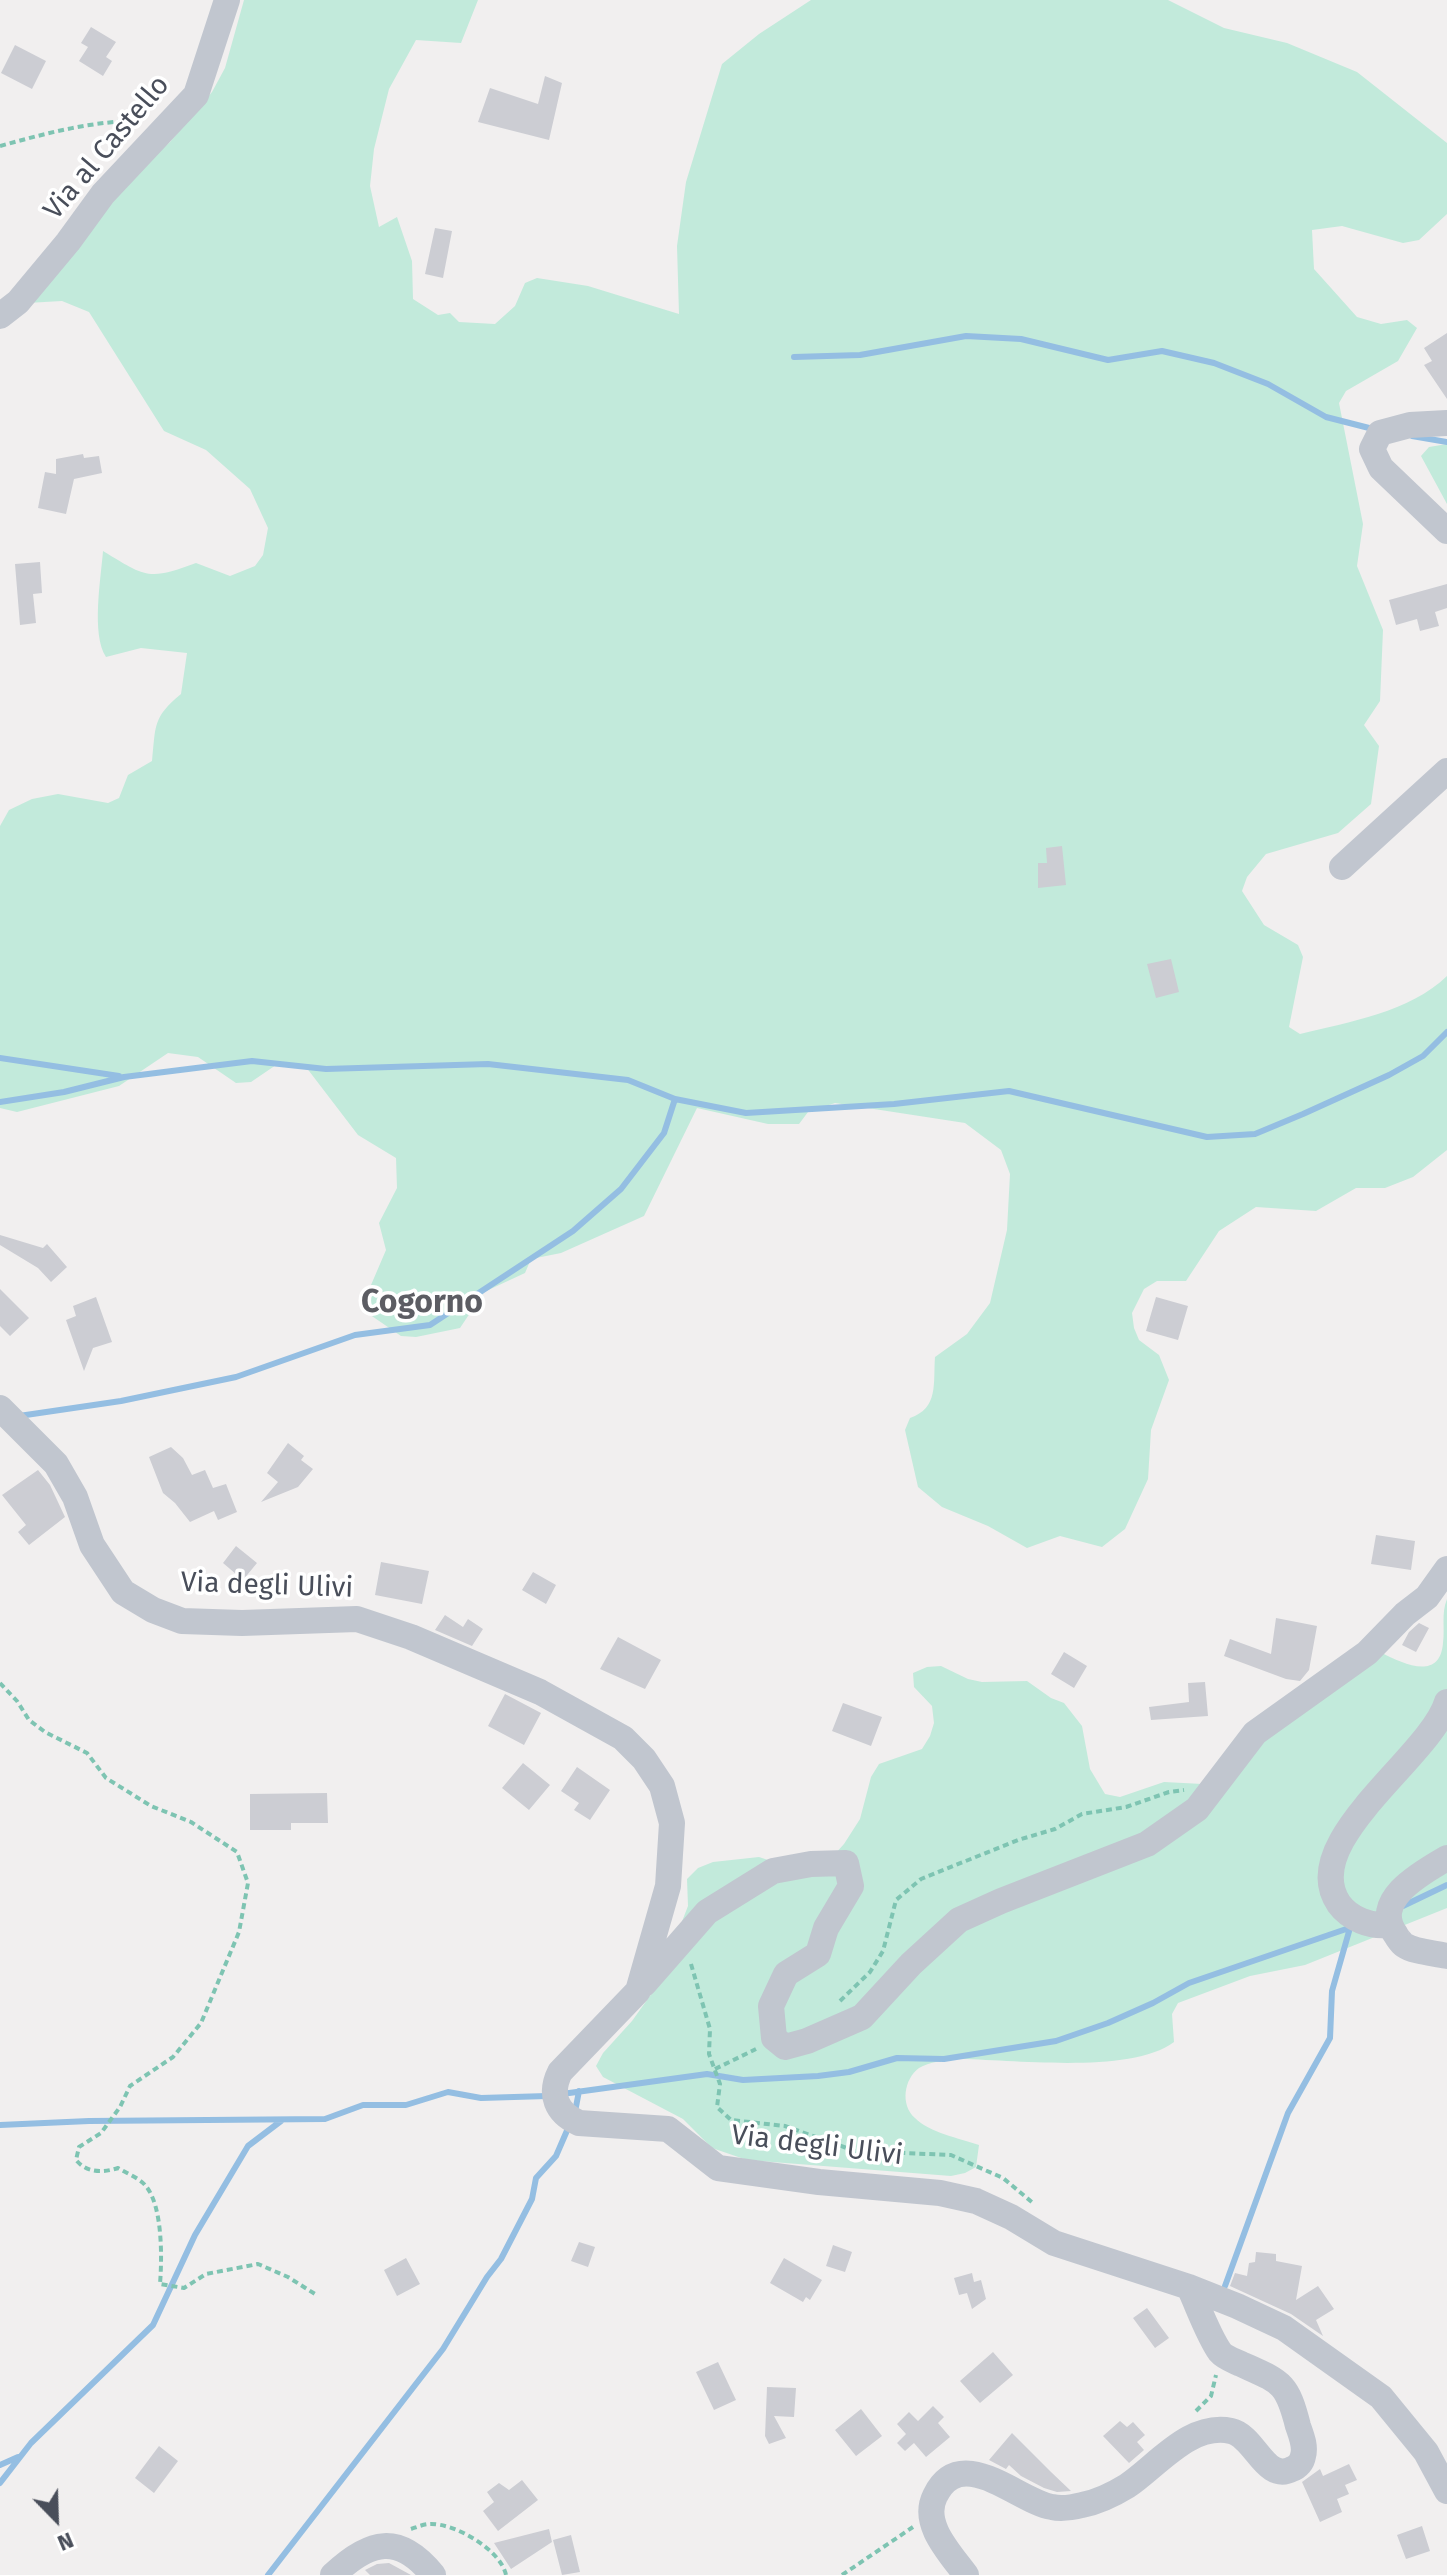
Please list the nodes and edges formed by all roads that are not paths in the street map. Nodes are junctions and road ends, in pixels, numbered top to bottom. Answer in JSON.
{"nodes":[{"id":1,"x":227,"y":0,"type":"edge"},
{"id":2,"x":0,"y":316,"type":"edge"},
{"id":3,"x":1447,"y":423,"type":"edge"},
{"id":4,"x":1447,"y":531,"type":"edge"},
{"id":5,"x":1447,"y":771,"type":"edge"},
{"id":6,"x":1342,"y":867,"type":"dead end"},
{"id":7,"x":0,"y":1408,"type":"edge"},
{"id":8,"x":1447,"y":1569,"type":"edge"},
{"id":9,"x":1447,"y":1702,"type":"edge"},
{"id":10,"x":1447,"y":1858,"type":"edge"},
{"id":11,"x":1388,"y":1925,"type":"junction"},
{"id":12,"x":1447,"y":1956,"type":"edge"},
{"id":13,"x":638,"y":1991,"type":"junction"},
{"id":14,"x":1189,"y":2287,"type":"junction"},
{"id":15,"x":1447,"y":2491,"type":"edge"},
{"id":16,"x":333,"y":2575,"type":"edge"},
{"id":17,"x":433,"y":2575,"type":"edge"},
{"id":18,"x":966,"y":2575,"type":"edge"}],
"edges":[{"from":1,"to":2,"type":"street","name":"Via al Castello"},
{"from":3,"to":4,"type":"street"},
{"from":5,"to":6,"type":"street"},
{"from":7,"to":13,"type":"street","name":"Via degli Ulivi"},
{"from":8,"to":13,"type":"street"},
{"from":9,"to":11,"type":"street"},
{"from":10,"to":11,"type":"street"},
{"from":11,"to":12,"type":"street"},
{"from":13,"to":14,"type":"street","name":"Via degli Ulivi"},
{"from":14,"to":15,"type":"street","name":"Via degli Ulivi"},
{"from":14,"to":18,"type":"street"},
{"from":16,"to":17,"type":"street"}]}
